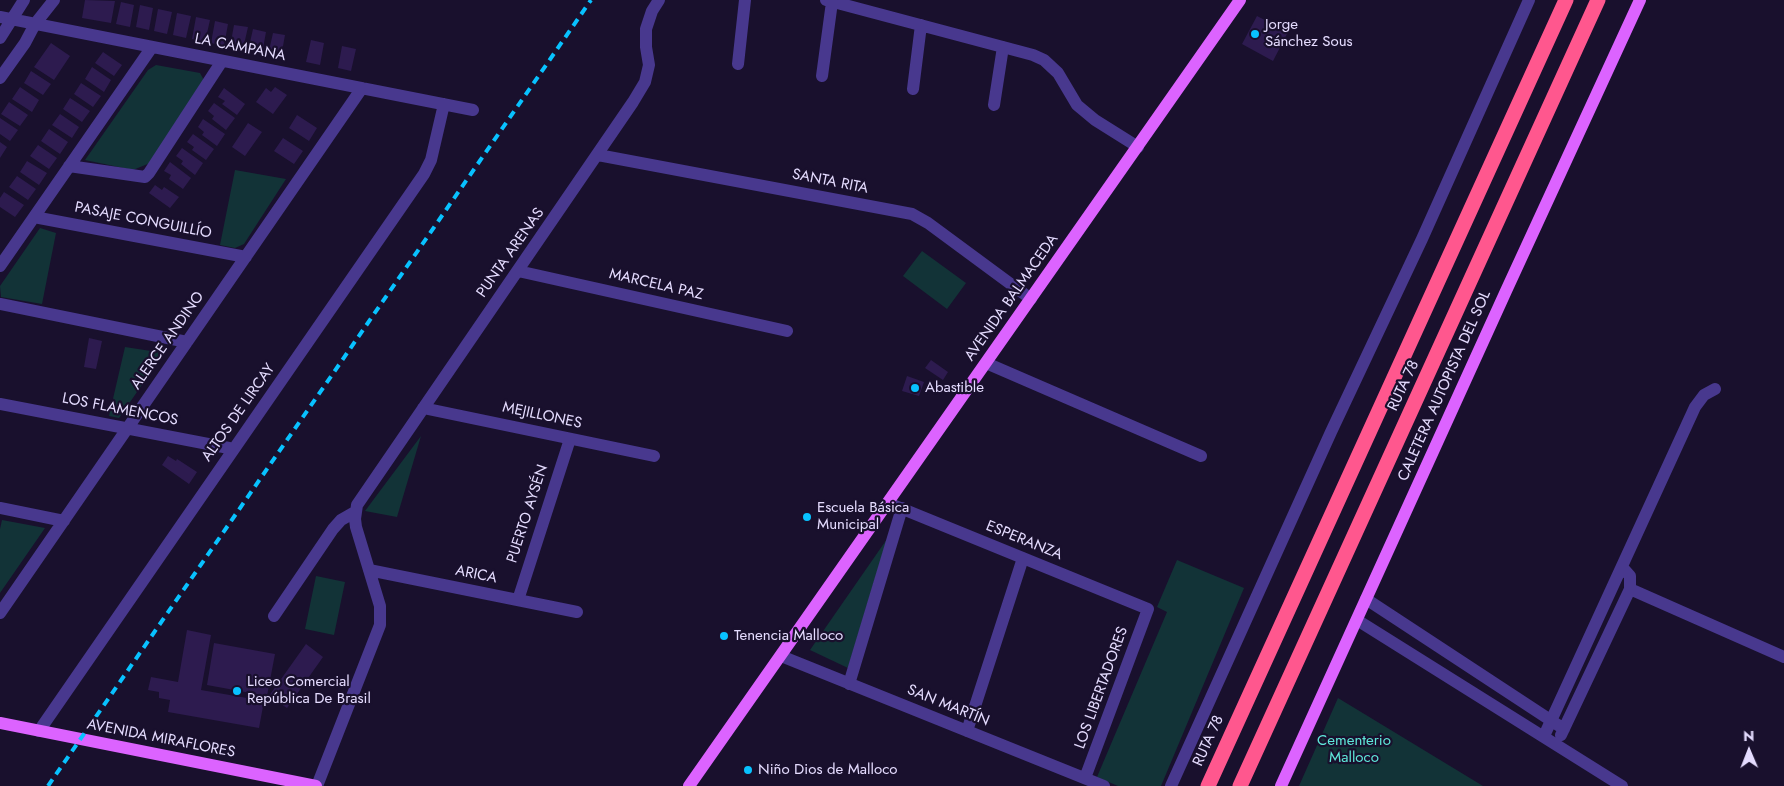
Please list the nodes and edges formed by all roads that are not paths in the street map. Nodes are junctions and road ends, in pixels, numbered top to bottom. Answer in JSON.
{"nodes":[{"id":1,"x":24,"y":0,"type":"edge"},
{"id":2,"x":54,"y":0,"type":"edge"},
{"id":3,"x":659,"y":0,"type":"edge"},
{"id":4,"x":745,"y":0,"type":"edge"},
{"id":5,"x":1240,"y":0,"type":"edge"},
{"id":6,"x":1529,"y":0,"type":"edge"},
{"id":7,"x":1566,"y":0,"type":"edge"},
{"id":8,"x":1640,"y":0,"type":"edge"},
{"id":9,"x":829,"y":1,"type":"edge"},
{"id":10,"x":1598,"y":1,"type":"edge"},
{"id":11,"x":5,"y":18,"type":"edge"},
{"id":12,"x":36,"y":24,"type":"junction"},
{"id":13,"x":921,"y":25,"type":"junction"},
{"id":14,"x":0,"y":38,"type":"edge"},
{"id":15,"x":152,"y":47,"type":"junction"},
{"id":16,"x":1003,"y":47,"type":"junction"},
{"id":17,"x":222,"y":61,"type":"junction"},
{"id":18,"x":738,"y":64,"type":"dead end"},
{"id":19,"x":822,"y":76,"type":"dead end"},
{"id":20,"x":0,"y":78,"type":"edge"},
{"id":21,"x":362,"y":88,"type":"junction"},
{"id":22,"x":913,"y":89,"type":"dead end"},
{"id":23,"x":444,"y":104,"type":"junction"},
{"id":24,"x":994,"y":105,"type":"dead end"},
{"id":25,"x":473,"y":110,"type":"dead end"},
{"id":26,"x":1138,"y":146,"type":"junction"},
{"id":27,"x":598,"y":155,"type":"junction"},
{"id":28,"x":70,"y":166,"type":"junction"},
{"id":29,"x":34,"y":217,"type":"junction"},
{"id":30,"x":246,"y":257,"type":"junction"},
{"id":31,"x":0,"y":266,"type":"edge"},
{"id":32,"x":518,"y":271,"type":"junction"},
{"id":33,"x":1030,"y":300,"type":"junction"},
{"id":34,"x":0,"y":304,"type":"edge"},
{"id":35,"x":787,"y":331,"type":"dead end"},
{"id":36,"x":187,"y":342,"type":"junction"},
{"id":37,"x":986,"y":363,"type":"junction"},
{"id":38,"x":1715,"y":389,"type":"dead end"},
{"id":39,"x":0,"y":404,"type":"edge"},
{"id":40,"x":423,"y":408,"type":"junction"},
{"id":41,"x":127,"y":428,"type":"junction"},
{"id":42,"x":570,"y":439,"type":"junction"},
{"id":43,"x":234,"y":449,"type":"junction"},
{"id":44,"x":654,"y":456,"type":"dead end"},
{"id":45,"x":1201,"y":456,"type":"dead end"},
{"id":46,"x":888,"y":503,"type":"junction"},
{"id":47,"x":0,"y":508,"type":"edge"},
{"id":48,"x":902,"y":508,"type":"junction"},
{"id":49,"x":355,"y":512,"type":"junction"},
{"id":50,"x":64,"y":521,"type":"junction"},
{"id":51,"x":1023,"y":558,"type":"junction"},
{"id":52,"x":1622,"y":567,"type":"junction"},
{"id":53,"x":369,"y":570,"type":"junction"},
{"id":54,"x":1630,"y":589,"type":"junction"},
{"id":55,"x":1609,"y":597,"type":"junction"},
{"id":56,"x":1366,"y":599,"type":"junction"},
{"id":57,"x":518,"y":600,"type":"junction"},
{"id":58,"x":1622,"y":604,"type":"junction"},
{"id":59,"x":1,"y":609,"type":"edge"},
{"id":60,"x":1148,"y":609,"type":"joint"},
{"id":61,"x":577,"y":612,"type":"dead end"},
{"id":62,"x":274,"y":616,"type":"dead end"},
{"id":63,"x":1357,"y":620,"type":"junction"},
{"id":64,"x":781,"y":656,"type":"junction"},
{"id":65,"x":1784,"y":657,"type":"edge"},
{"id":66,"x":849,"y":684,"type":"junction"},
{"id":67,"x":1551,"y":720,"type":"junction"},
{"id":68,"x":0,"y":723,"type":"edge"},
{"id":69,"x":1564,"y":729,"type":"junction"},
{"id":70,"x":39,"y":731,"type":"junction"},
{"id":71,"x":967,"y":731,"type":"junction"},
{"id":72,"x":1544,"y":736,"type":"junction"},
{"id":73,"x":1557,"y":744,"type":"junction"},
{"id":74,"x":1085,"y":778,"type":"junction"},
{"id":75,"x":317,"y":786,"type":"edge"},
{"id":76,"x":689,"y":786,"type":"edge"},
{"id":77,"x":1104,"y":786,"type":"edge"},
{"id":78,"x":1171,"y":786,"type":"edge"},
{"id":79,"x":1208,"y":786,"type":"edge"},
{"id":80,"x":1240,"y":786,"type":"edge"},
{"id":81,"x":1281,"y":786,"type":"edge"},
{"id":82,"x":1622,"y":786,"type":"edge"}],
"edges":[{"from":1,"to":11,"type":"street"},
{"from":2,"to":12,"type":"street"},
{"from":3,"to":27,"type":"street","name":"PUNTA ARENAS"},
{"from":4,"to":18,"type":"street"},
{"from":5,"to":26,"type":"main road","name":"AVENIDA BALMACEDA"},
{"from":6,"to":78,"type":"street"},
{"from":7,"to":79,"type":"highway","name":"RUTA 78"},
{"from":8,"to":56,"type":"main road","name":"CALETERA AUTOPISTA DEL SOL"},
{"from":9,"to":13,"type":"street"},
{"from":9,"to":19,"type":"street"},
{"from":10,"to":80,"type":"highway","name":"RUTA 78"},
{"from":11,"to":12,"type":"street","name":"LA CAMPANA"},
{"from":11,"to":14,"type":"street"},
{"from":12,"to":15,"type":"street","name":"LA CAMPANA"},
{"from":12,"to":20,"type":"street"},
{"from":13,"to":16,"type":"street"},
{"from":13,"to":22,"type":"street"},
{"from":15,"to":17,"type":"street","name":"LA CAMPANA"},
{"from":15,"to":28,"type":"street"},
{"from":16,"to":24,"type":"street"},
{"from":16,"to":26,"type":"street"},
{"from":17,"to":21,"type":"street","name":"LA CAMPANA"},
{"from":17,"to":28,"type":"street"},
{"from":21,"to":23,"type":"street","name":"LA CAMPANA"},
{"from":21,"to":30,"type":"street","name":"ALERCE ANDINO"},
{"from":23,"to":25,"type":"street","name":"LA CAMPANA"},
{"from":23,"to":43,"type":"street","name":"ALTOS DE LIRCAY"},
{"from":26,"to":33,"type":"main road","name":"AVENIDA BALMACEDA"},
{"from":27,"to":32,"type":"street","name":"PUNTA ARENAS"},
{"from":27,"to":33,"type":"street","name":"SANTA RITA"},
{"from":28,"to":29,"type":"street"},
{"from":29,"to":30,"type":"street","name":"PASAJE CONGUILLÍO"},
{"from":29,"to":31,"type":"street"},
{"from":30,"to":36,"type":"street","name":"ALERCE ANDINO"},
{"from":32,"to":35,"type":"street","name":"MARCELA PAZ"},
{"from":32,"to":40,"type":"street","name":"PUNTA ARENAS"},
{"from":33,"to":37,"type":"main road","name":"AVENIDA BALMACEDA"},
{"from":34,"to":36,"type":"street"},
{"from":36,"to":41,"type":"street","name":"ALERCE ANDINO"},
{"from":37,"to":45,"type":"street"},
{"from":37,"to":46,"type":"main road","name":"AVENIDA BALMACEDA"},
{"from":38,"to":52,"type":"street"},
{"from":39,"to":41,"type":"street","name":"LOS FLAMENCOS"},
{"from":40,"to":42,"type":"street","name":"MEJILLONES"},
{"from":40,"to":49,"type":"street","name":"PUNTA ARENAS"},
{"from":41,"to":43,"type":"street","name":"LOS FLAMENCOS"},
{"from":41,"to":50,"type":"street","name":"ALERCE ANDINO"},
{"from":42,"to":44,"type":"street","name":"MEJILLONES"},
{"from":42,"to":57,"type":"street","name":"PUERTO AYSÉN"},
{"from":43,"to":70,"type":"street","name":"ALTOS DE LIRCAY"},
{"from":46,"to":48,"type":"street","name":"ESPERANZA"},
{"from":46,"to":64,"type":"main road","name":"AVENIDA BALMACEDA"},
{"from":47,"to":50,"type":"street"},
{"from":48,"to":51,"type":"street","name":"ESPERANZA"},
{"from":48,"to":66,"type":"street"},
{"from":49,"to":53,"type":"street"},
{"from":49,"to":62,"type":"street","name":"PUNTA ARENAS"},
{"from":50,"to":59,"type":"street","name":"ALERCE ANDINO"},
{"from":51,"to":60,"type":"street","name":"ESPERANZA"},
{"from":51,"to":71,"type":"street"},
{"from":52,"to":54,"type":"street"},
{"from":52,"to":55,"type":"street"},
{"from":53,"to":57,"type":"street","name":"ARICA"},
{"from":53,"to":75,"type":"street"},
{"from":54,"to":58,"type":"street"},
{"from":54,"to":65,"type":"street"},
{"from":55,"to":58,"type":"street"},
{"from":55,"to":67,"type":"street"},
{"from":56,"to":63,"type":"main road","name":"CALETERA AUTOPISTA DEL SOL"},
{"from":56,"to":67,"type":"street"},
{"from":57,"to":61,"type":"street","name":"ARICA"},
{"from":58,"to":69,"type":"street"},
{"from":60,"to":74,"type":"street","name":"LOS LIBERTADORES"},
{"from":63,"to":72,"type":"street"},
{"from":63,"to":81,"type":"main road","name":"CALETERA AUTOPISTA DEL SOL"},
{"from":64,"to":66,"type":"street","name":"SAN MARTÍN"},
{"from":64,"to":76,"type":"main road","name":"AVENIDA BALMACEDA"},
{"from":66,"to":71,"type":"street","name":"SAN MARTÍN"},
{"from":67,"to":69,"type":"street"},
{"from":67,"to":72,"type":"street"},
{"from":68,"to":70,"type":"main road","name":"AVENIDA MIRAFLORES"},
{"from":69,"to":73,"type":"street"},
{"from":70,"to":75,"type":"main road","name":"AVENIDA MIRAFLORES"},
{"from":71,"to":74,"type":"street","name":"SAN MARTÍN"},
{"from":72,"to":73,"type":"street"},
{"from":73,"to":82,"type":"street"},
{"from":74,"to":77,"type":"street","name":"SAN MARTÍN"}]}
